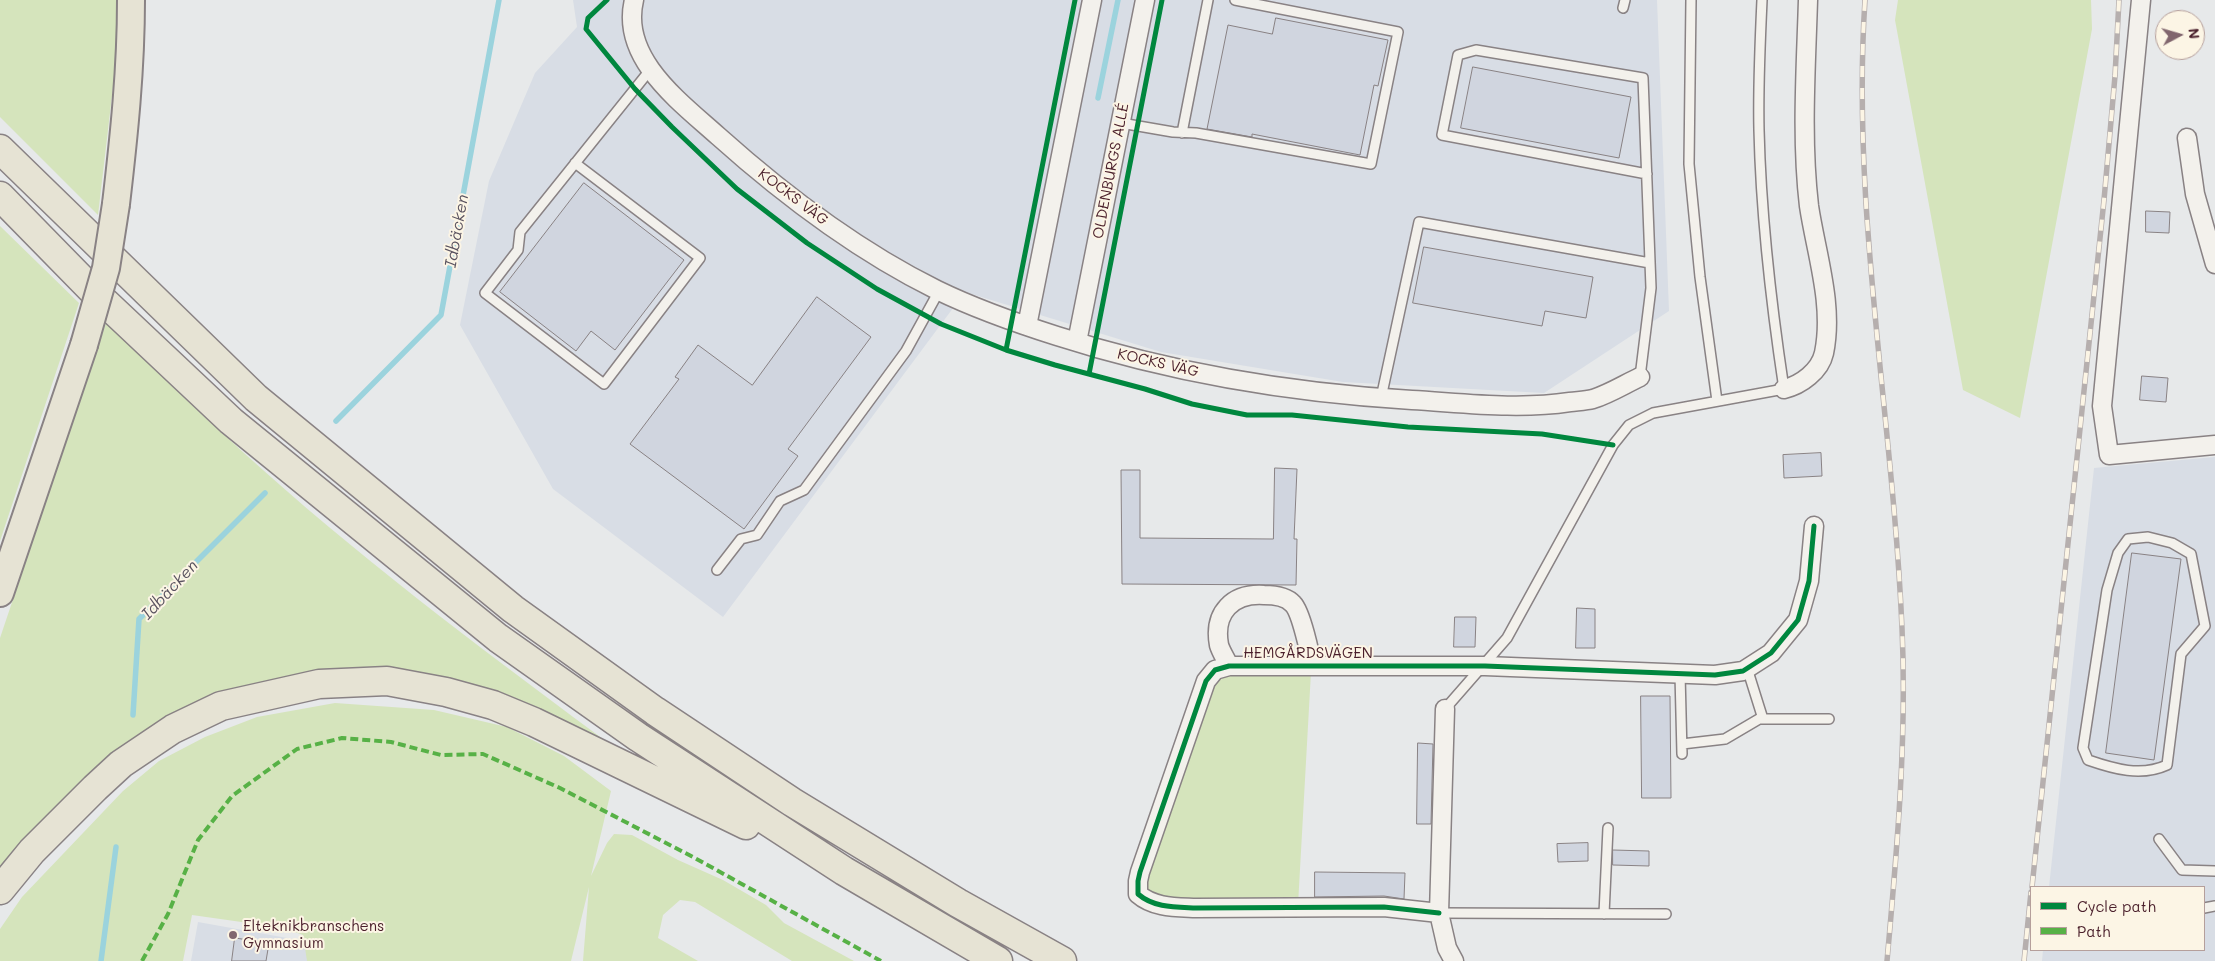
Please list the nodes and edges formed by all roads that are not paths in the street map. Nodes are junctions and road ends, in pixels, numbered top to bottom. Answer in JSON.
{"nodes":[{"id":1,"x":131,"y":0,"type":"edge"},
{"id":2,"x":634,"y":0,"type":"edge"},
{"id":3,"x":1092,"y":0,"type":"edge"},
{"id":4,"x":1145,"y":0,"type":"edge"},
{"id":5,"x":1208,"y":0,"type":"edge"},
{"id":6,"x":1235,"y":0,"type":"edge"},
{"id":7,"x":1691,"y":0,"type":"edge"},
{"id":8,"x":1762,"y":0,"type":"edge"},
{"id":9,"x":1808,"y":0,"type":"edge"},
{"id":10,"x":2141,"y":0,"type":"edge"},
{"id":11,"x":650,"y":70,"type":"junction"},
{"id":12,"x":1121,"y":123,"type":"junction"},
{"id":13,"x":1182,"y":132,"type":"junction"},
{"id":14,"x":2187,"y":138,"type":"dead end"},
{"id":15,"x":0,"y":149,"type":"edge"},
{"id":16,"x":575,"y":163,"type":"junction"},
{"id":17,"x":1647,"y":174,"type":"junction"},
{"id":18,"x":0,"y":196,"type":"edge"},
{"id":19,"x":1650,"y":263,"type":"junction"},
{"id":20,"x":2215,"y":264,"type":"edge"},
{"id":21,"x":939,"y":291,"type":"junction"},
{"id":22,"x":1027,"y":326,"type":"junction"},
{"id":23,"x":1077,"y":342,"type":"junction"},
{"id":24,"x":1640,"y":377,"type":"joint"},
{"id":25,"x":1812,"y":385,"type":"dead end"},
{"id":26,"x":1787,"y":388,"type":"junction"},
{"id":27,"x":1381,"y":398,"type":"junction"},
{"id":28,"x":1716,"y":401,"type":"junction"},
{"id":29,"x":2215,"y":445,"type":"edge"},
{"id":30,"x":1814,"y":526,"type":"dead end"},
{"id":31,"x":717,"y":570,"type":"dead end"},
{"id":32,"x":0,"y":593,"type":"edge"},
{"id":33,"x":2205,"y":626,"type":"junction"},
{"id":34,"x":2215,"y":626,"type":"edge"},
{"id":35,"x":1229,"y":666,"type":"junction"},
{"id":36,"x":1312,"y":666,"type":"junction"},
{"id":37,"x":1484,"y":666,"type":"junction"},
{"id":38,"x":1747,"y":668,"type":"junction"},
{"id":39,"x":1680,"y":674,"type":"junction"},
{"id":40,"x":1445,"y":709,"type":"joint"},
{"id":41,"x":1763,"y":719,"type":"junction"},
{"id":42,"x":1829,"y":719,"type":"dead end"},
{"id":43,"x":1682,"y":744,"type":"junction"},
{"id":44,"x":1682,"y":754,"type":"dead end"},
{"id":45,"x":1608,"y":828,"type":"dead end"},
{"id":46,"x":2159,"y":839,"type":"dead end"},
{"id":47,"x":844,"y":871,"type":"junction"},
{"id":48,"x":2215,"y":871,"type":"edge"},
{"id":49,"x":0,"y":890,"type":"edge"},
{"id":50,"x":1438,"y":914,"type":"junction"},
{"id":51,"x":1604,"y":914,"type":"junction"},
{"id":52,"x":1666,"y":914,"type":"dead end"},
{"id":53,"x":998,"y":961,"type":"edge"},
{"id":54,"x":1062,"y":961,"type":"edge"},
{"id":55,"x":1454,"y":961,"type":"edge"}],
"edges":[{"from":1,"to":32,"type":"main road","bridge":true},
{"from":2,"to":11,"type":"street","name":"KOCKS VÄG"},
{"from":3,"to":22,"type":"street"},
{"from":4,"to":12,"type":"street","name":"OLDENBURGS ALLÉ"},
{"from":5,"to":13,"type":"lane"},
{"from":6,"to":13,"type":"lane"},
{"from":7,"to":28,"type":"lane"},
{"from":8,"to":26,"type":"lane"},
{"from":9,"to":26,"type":"street"},
{"from":10,"to":29,"type":"street"},
{"from":11,"to":16,"type":"lane"},
{"from":11,"to":21,"type":"street","name":"KOCKS VÄG"},
{"from":12,"to":13,"type":"lane"},
{"from":12,"to":23,"type":"street","name":"OLDENBURGS ALLÉ"},
{"from":14,"to":20,"type":"street"},
{"from":15,"to":54,"type":"highway"},
{"from":16,"to":16,"type":"lane"},
{"from":17,"to":17,"type":"lane"},
{"from":17,"to":19,"type":"lane"},
{"from":18,"to":47,"type":"highway"},
{"from":19,"to":24,"type":"lane"},
{"from":19,"to":27,"type":"lane"},
{"from":21,"to":22,"type":"street","name":"KOCKS VÄG"},
{"from":21,"to":31,"type":"lane"},
{"from":22,"to":23,"type":"street","name":"KOCKS VÄG"},
{"from":23,"to":27,"type":"street","name":"KOCKS VÄG"},
{"from":24,"to":27,"type":"street","name":"KOCKS VÄG"},
{"from":25,"to":26,"type":"lane"},
{"from":26,"to":28,"type":"lane"},
{"from":28,"to":37,"type":"lane"},
{"from":30,"to":38,"type":"street","name":"HEMGÅRDSVÄGEN"},
{"from":33,"to":33,"type":"lane"},
{"from":33,"to":34,"type":"lane"},
{"from":35,"to":36,"type":"street","name":"HEMGÅRDSVÄGEN"},
{"from":35,"to":36,"type":"street"},
{"from":35,"to":50,"type":"street","name":"HEMGÅRDSVÄGEN"},
{"from":36,"to":37,"type":"street","name":"HEMGÅRDSVÄGEN"},
{"from":37,"to":39,"type":"street","name":"HEMGÅRDSVÄGEN"},
{"from":37,"to":40,"type":"lane"},
{"from":38,"to":39,"type":"street","name":"HEMGÅRDSVÄGEN"},
{"from":38,"to":41,"type":"lane"},
{"from":39,"to":43,"type":"lane"},
{"from":40,"to":50,"type":"street"},
{"from":41,"to":42,"type":"lane"},
{"from":41,"to":43,"type":"lane"},
{"from":43,"to":44,"type":"lane"},
{"from":45,"to":51,"type":"lane"},
{"from":46,"to":48,"type":"lane"},
{"from":47,"to":49,"type":"highway"},
{"from":47,"to":53,"type":"highway"},
{"from":50,"to":51,"type":"lane"},
{"from":50,"to":55,"type":"street"},
{"from":51,"to":52,"type":"lane"}]}
